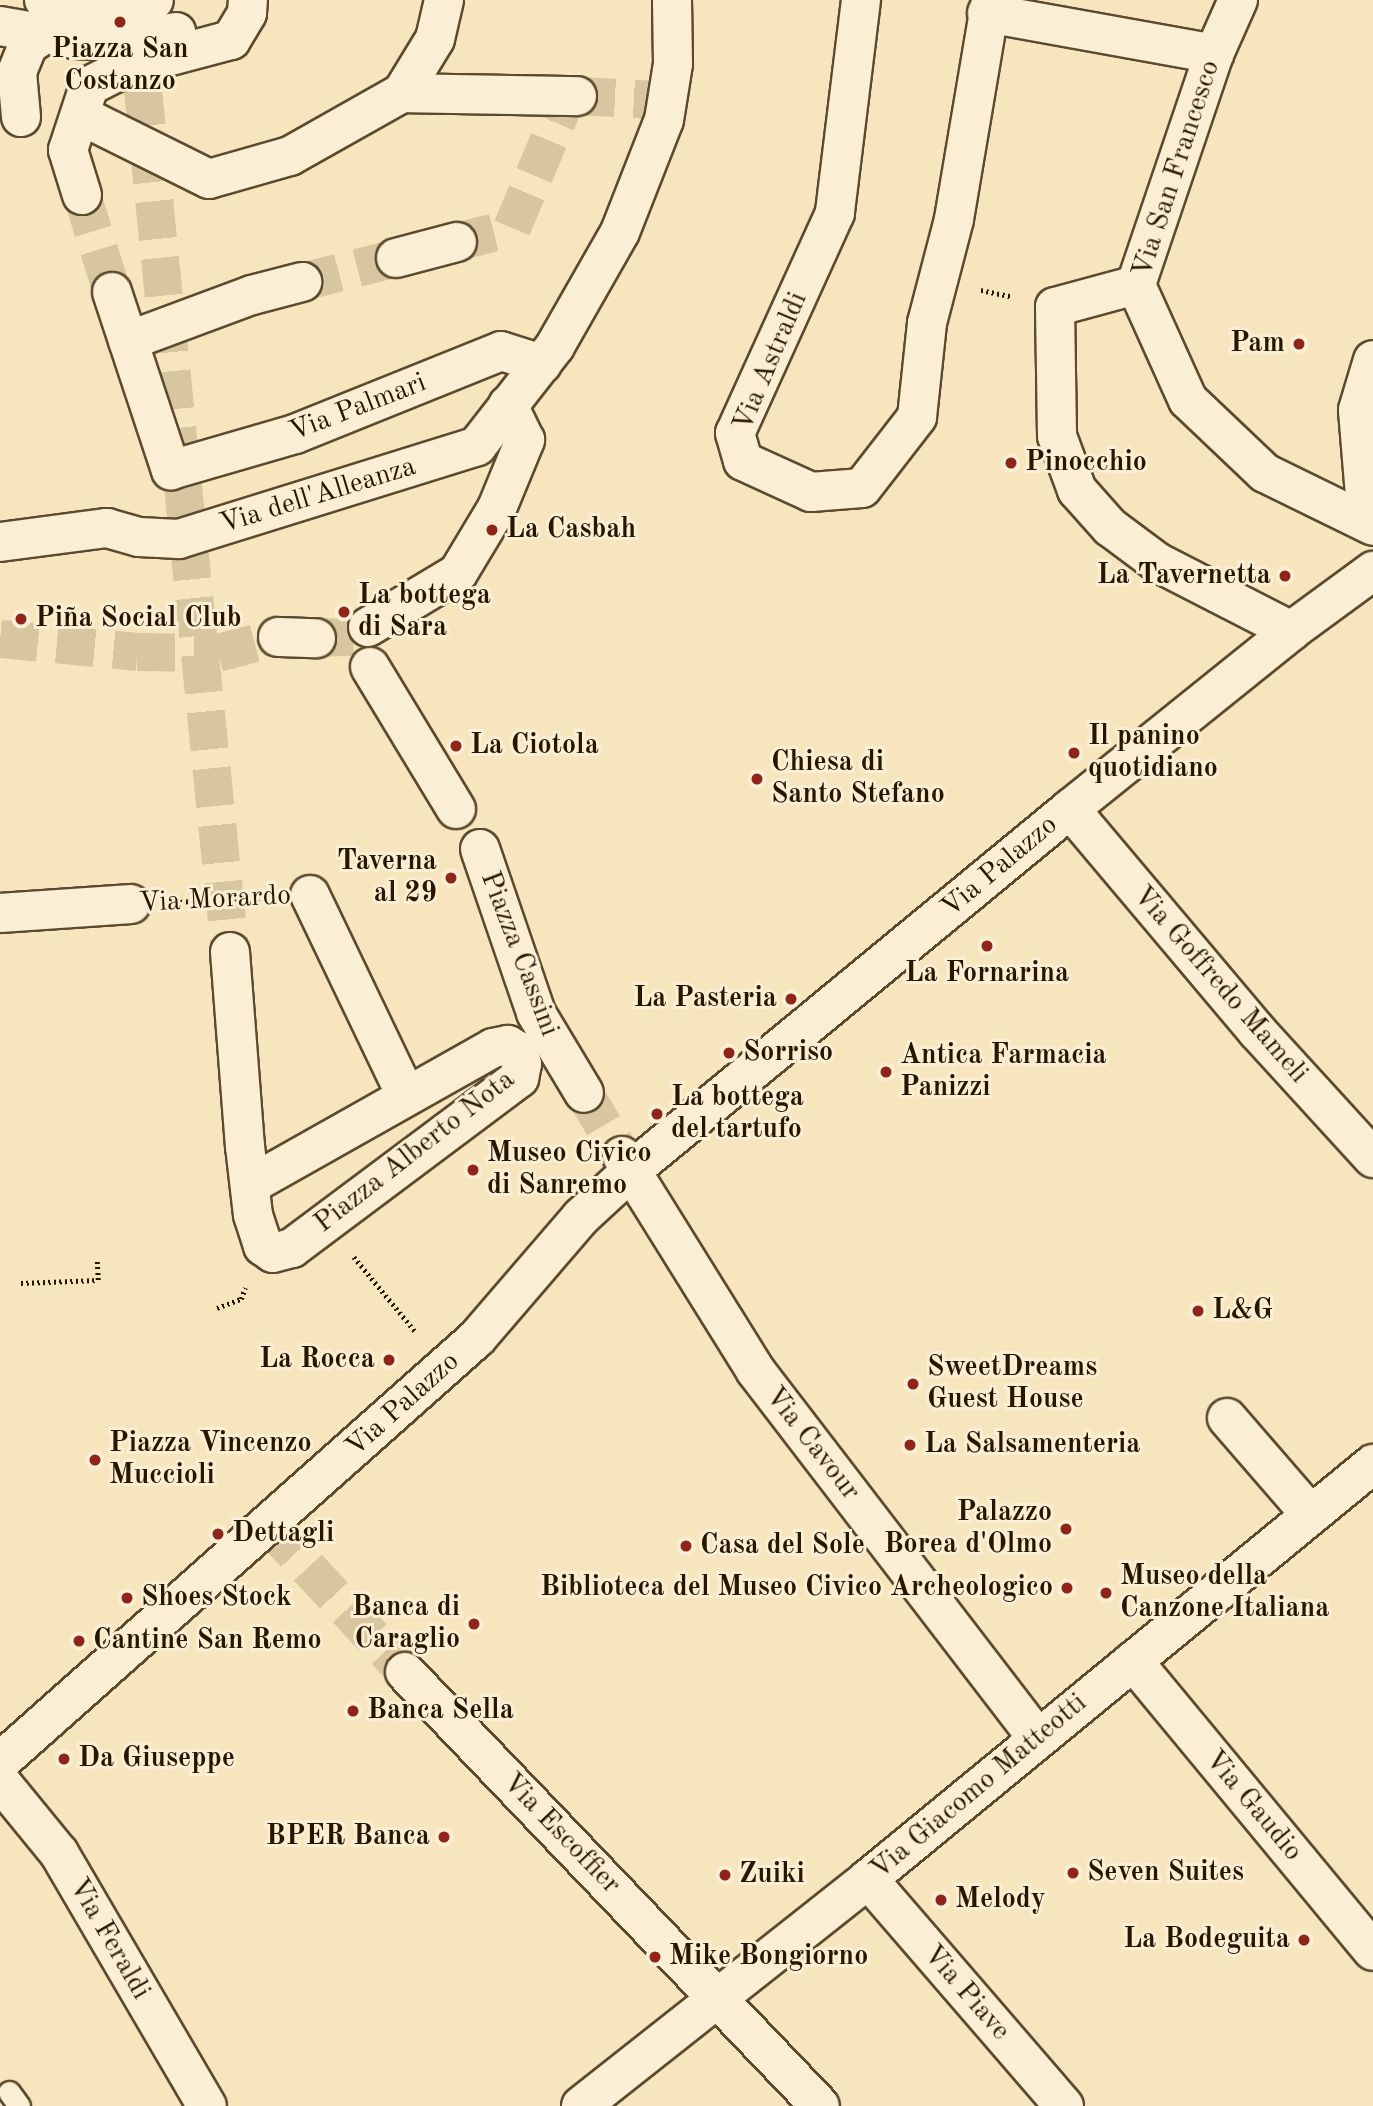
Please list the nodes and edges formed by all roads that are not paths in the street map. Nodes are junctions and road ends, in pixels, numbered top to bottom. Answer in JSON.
{"nodes":[{"id":1,"x":154,"y":0,"type":"edge"},
{"id":2,"x":234,"y":0,"type":"edge"},
{"id":3,"x":248,"y":0,"type":"edge"},
{"id":4,"x":444,"y":0,"type":"edge"},
{"id":5,"x":672,"y":0,"type":"edge"},
{"id":6,"x":861,"y":0,"type":"edge"},
{"id":7,"x":1238,"y":0,"type":"edge"},
{"id":8,"x":989,"y":6,"type":"edge"},
{"id":9,"x":45,"y":17,"type":"edge"},
{"id":10,"x":0,"y":26,"type":"edge"},
{"id":11,"x":1214,"y":54,"type":"junction"},
{"id":12,"x":402,"y":93,"type":"junction"},
{"id":13,"x":570,"y":99,"type":"tunnel mouth"},
{"id":14,"x":80,"y":114,"type":"junction"},
{"id":15,"x":21,"y":117,"type":"dead end"},
{"id":16,"x":82,"y":195,"type":"tunnel mouth"},
{"id":17,"x":457,"y":242,"type":"tunnel mouth"},
{"id":18,"x":396,"y":258,"type":"tunnel mouth"},
{"id":19,"x":302,"y":282,"type":"tunnel mouth"},
{"id":20,"x":1136,"y":285,"type":"junction"},
{"id":21,"x":113,"y":292,"type":"tunnel mouth"},
{"id":22,"x":128,"y":341,"type":"junction"},
{"id":23,"x":1373,"y":360,"type":"edge"},
{"id":24,"x":542,"y":364,"type":"junction"},
{"id":25,"x":508,"y":405,"type":"junction"},
{"id":26,"x":1370,"y":523,"type":"edge"},
{"id":27,"x":0,"y":541,"type":"edge"},
{"id":28,"x":1373,"y":571,"type":"edge"},
{"id":29,"x":369,"y":627,"type":"tunnel mouth"},
{"id":30,"x":1291,"y":631,"type":"junction"},
{"id":31,"x":278,"y":636,"type":"tunnel mouth"},
{"id":32,"x":316,"y":638,"type":"tunnel mouth"},
{"id":33,"x":370,"y":667,"type":"dead end"},
{"id":34,"x":456,"y":809,"type":"dead end"},
{"id":35,"x":1070,"y":809,"type":"junction"},
{"id":36,"x":480,"y":849,"type":"dead end"},
{"id":37,"x":310,"y":895,"type":"road end"},
{"id":38,"x":131,"y":904,"type":"road end"},
{"id":39,"x":0,"y":913,"type":"edge"},
{"id":40,"x":230,"y":952,"type":"tunnel mouth"},
{"id":41,"x":398,"y":1079,"type":"dead end"},
{"id":42,"x":584,"y":1093,"type":"tunnel mouth"},
{"id":43,"x":1373,"y":1158,"type":"edge"},
{"id":44,"x":627,"y":1163,"type":"junction"},
{"id":45,"x":250,"y":1185,"type":"junction"},
{"id":46,"x":1227,"y":1418,"type":"dead end"},
{"id":47,"x":1373,"y":1464,"type":"edge"},
{"id":48,"x":1311,"y":1515,"type":"junction"},
{"id":49,"x":1133,"y":1661,"type":"junction"},
{"id":50,"x":405,"y":1672,"type":"tunnel mouth"},
{"id":51,"x":1037,"y":1737,"type":"junction"},
{"id":52,"x":0,"y":1762,"type":"edge"},
{"id":53,"x":0,"y":1781,"type":"edge"},
{"id":54,"x":868,"y":1879,"type":"junction"},
{"id":55,"x":1373,"y":1951,"type":"edge"},
{"id":56,"x":718,"y":1996,"type":"junction"},
{"id":57,"x":207,"y":2106,"type":"edge"},
{"id":58,"x":581,"y":2106,"type":"edge"},
{"id":59,"x":820,"y":2106,"type":"edge"},
{"id":60,"x":1064,"y":2106,"type":"edge"}],
"edges":[{"from":1,"to":9,"type":"street"},
{"from":2,"to":9,"type":"street"},
{"from":3,"to":14,"type":"street"},
{"from":4,"to":12,"type":"street"},
{"from":5,"to":24,"type":"street","name":"Via dell'Alleanza"},
{"from":6,"to":8,"type":"street","name":"Via Astraldi"},
{"from":7,"to":11,"type":"street","name":"Via San Francesco"},
{"from":8,"to":11,"type":"street","name":"Via Astraldi"},
{"from":9,"to":10,"type":"street"},
{"from":9,"to":15,"type":"street"},
{"from":11,"to":20,"type":"street","name":"Via San Francesco"},
{"from":12,"to":13,"type":"street"},
{"from":12,"to":14,"type":"street"},
{"from":14,"to":16,"type":"street"},
{"from":17,"to":18,"type":"street"},
{"from":19,"to":22,"type":"street"},
{"from":20,"to":26,"type":"street","name":"Via San Francesco"},
{"from":20,"to":30,"type":"street"},
{"from":21,"to":22,"type":"street"},
{"from":22,"to":24,"type":"street","name":"Via Palmari"},
{"from":23,"to":26,"type":"street"},
{"from":24,"to":25,"type":"street","name":"Via dell'Alleanza"},
{"from":25,"to":27,"type":"street","name":"Via dell'Alleanza"},
{"from":25,"to":29,"type":"street"},
{"from":28,"to":30,"type":"street","name":"Via Palazzo"},
{"from":30,"to":35,"type":"street","name":"Via Palazzo"},
{"from":31,"to":32,"type":"street"},
{"from":33,"to":34,"type":"street"},
{"from":35,"to":43,"type":"street","name":"Via Goffredo Mameli"},
{"from":35,"to":44,"type":"street","name":"Via Palazzo"},
{"from":36,"to":42,"type":"street","name":"Piazza Cassini"},
{"from":37,"to":41,"type":"street","name":"Via Morardo"},
{"from":38,"to":39,"type":"street","name":"Via Morardo"},
{"from":40,"to":45,"type":"street","name":"Piazza Alberto Nota"},
{"from":44,"to":51,"type":"street","name":"Via Cavour"},
{"from":44,"to":52,"type":"street","name":"Via Palazzo"},
{"from":45,"to":45,"type":"street","name":"Piazza Alberto Nota"},
{"from":46,"to":48,"type":"street"},
{"from":47,"to":48,"type":"street","name":"Via Giacomo Matteotti"},
{"from":48,"to":49,"type":"street","name":"Via Giacomo Matteotti"},
{"from":49,"to":51,"type":"street","name":"Via Giacomo Matteotti"},
{"from":49,"to":55,"type":"street","name":"Via Gaudio"},
{"from":50,"to":56,"type":"street","name":"Via Escoffier"},
{"from":51,"to":54,"type":"street","name":"Via Giacomo Matteotti"},
{"from":53,"to":57,"type":"street","name":"Via Feraldi"},
{"from":54,"to":56,"type":"street","name":"Via Giacomo Matteotti"},
{"from":54,"to":60,"type":"street","name":"Via Piave"},
{"from":56,"to":58,"type":"street","name":"Via Giacomo Matteotti"},
{"from":56,"to":59,"type":"street","name":"Via Escoffier"}]}
